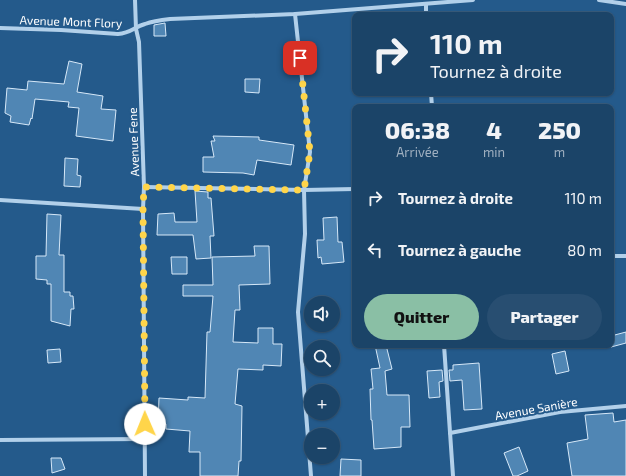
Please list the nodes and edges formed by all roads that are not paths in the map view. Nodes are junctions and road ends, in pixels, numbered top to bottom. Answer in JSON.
{"nodes":[{"id":1,"x":135,"y":0,"type":"edge"},
{"id":2,"x":473,"y":0,"type":"edge"},
{"id":3,"x":599,"y":0,"type":"edge"},
{"id":4,"x":626,"y":4,"type":"edge"},
{"id":5,"x":426,"y":5,"type":"junction"},
{"id":6,"x":426,"y":12,"type":"edge"},
{"id":7,"x":294,"y":14,"type":"junction"},
{"id":8,"x":0,"y":28,"type":"edge"},
{"id":9,"x":136,"y":29,"type":"junction"},
{"id":10,"x":144,"y":187,"type":"junction"},
{"id":11,"x":352,"y":189,"type":"edge"},
{"id":12,"x":304,"y":190,"type":"junction"},
{"id":13,"x":0,"y":200,"type":"edge"},
{"id":14,"x":143,"y":209,"type":"junction"},
{"id":15,"x":614,"y":256,"type":"edge"},
{"id":16,"x":626,"y":256,"type":"edge"},
{"id":17,"x":444,"y":348,"type":"edge"},
{"id":18,"x":626,"y":406,"type":"edge"},
{"id":19,"x":450,"y":433,"type":"junction"},
{"id":20,"x":145,"y":439,"type":"junction"},
{"id":21,"x":0,"y":440,"type":"edge"},
{"id":22,"x":145,"y":476,"type":"edge"},
{"id":23,"x":311,"y":476,"type":"edge"},
{"id":24,"x":453,"y":476,"type":"edge"}],
"edges":[{"from":1,"to":9,"type":"street","name":"Avenue Fene"},
{"from":2,"to":5,"type":"street","name":"Avenue Mont Flory"},
{"from":3,"to":4,"type":"street"},
{"from":5,"to":6,"type":"street"},
{"from":5,"to":7,"type":"street","name":"Avenue Mont Flory"},
{"from":7,"to":9,"type":"street","name":"Avenue Mont Flory"},
{"from":7,"to":12,"type":"street"},
{"from":8,"to":9,"type":"street","name":"Avenue Mont Flory"},
{"from":9,"to":10,"type":"street","name":"Avenue Fene"},
{"from":10,"to":12,"type":"street"},
{"from":10,"to":14,"type":"street","name":"Avenue Fene"},
{"from":11,"to":12,"type":"street"},
{"from":12,"to":23,"type":"street"},
{"from":13,"to":14,"type":"street"},
{"from":14,"to":20,"type":"street","name":"Avenue Fene"},
{"from":15,"to":16,"type":"street"},
{"from":17,"to":19,"type":"street"},
{"from":18,"to":19,"type":"street","name":"Avenue Sanière"},
{"from":19,"to":24,"type":"street"},
{"from":20,"to":21,"type":"street"},
{"from":20,"to":22,"type":"street","name":"Avenue Fene"}]}
